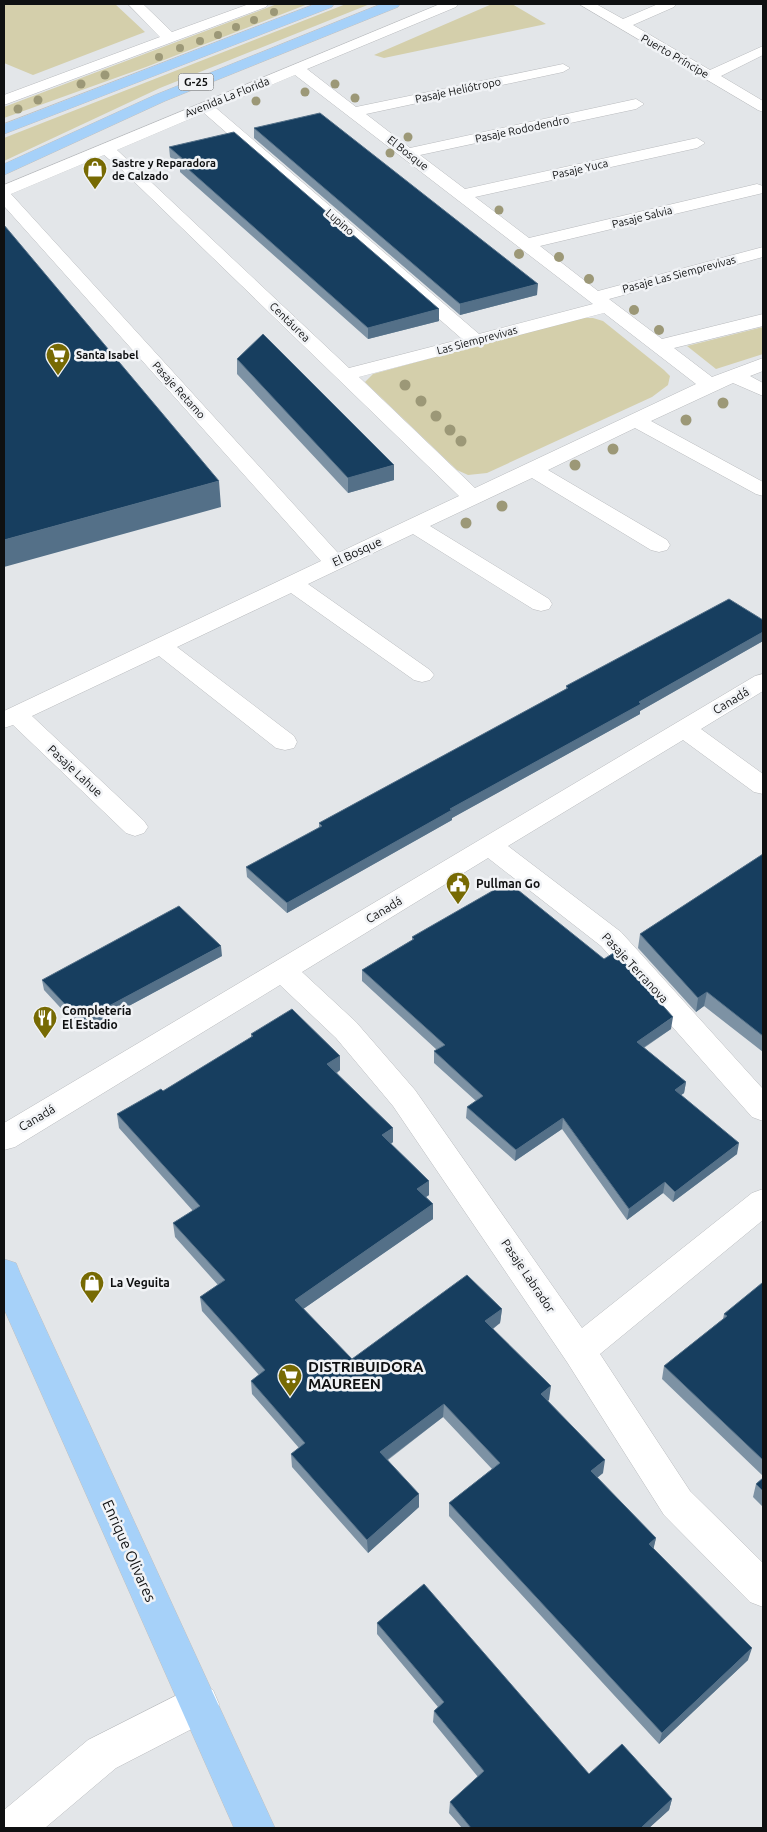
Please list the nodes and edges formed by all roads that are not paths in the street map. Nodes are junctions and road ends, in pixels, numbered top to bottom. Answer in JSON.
{"nodes":[{"id":1,"x":135,"y":4,"type":"edge"},
{"id":2,"x":261,"y":4,"type":"edge"},
{"id":3,"x":327,"y":4,"type":"edge"},
{"id":4,"x":393,"y":4,"type":"edge"},
{"id":5,"x":451,"y":4,"type":"edge"},
{"id":6,"x":586,"y":4,"type":"edge"},
{"id":7,"x":669,"y":4,"type":"edge"},
{"id":8,"x":622,"y":25,"type":"junction"},
{"id":9,"x":170,"y":38,"type":"junction"},
{"id":10,"x":763,"y":50,"type":"edge"},
{"id":11,"x":296,"y":68,"type":"junction"},
{"id":12,"x":563,"y":68,"type":"dead end"},
{"id":13,"x":710,"y":76,"type":"junction"},
{"id":14,"x":4,"y":100,"type":"edge"},
{"id":15,"x":636,"y":104,"type":"dead end"},
{"id":16,"x":205,"y":106,"type":"junction"},
{"id":17,"x":763,"y":107,"type":"edge"},
{"id":18,"x":354,"y":112,"type":"junction"},
{"id":19,"x":4,"y":128,"type":"edge"},
{"id":20,"x":697,"y":143,"type":"dead end"},
{"id":21,"x":106,"y":148,"type":"junction"},
{"id":22,"x":408,"y":153,"type":"junction"},
{"id":23,"x":4,"y":170,"type":"edge"},
{"id":24,"x":758,"y":189,"type":"dead end"},
{"id":25,"x":4,"y":191,"type":"edge"},
{"id":26,"x":462,"y":195,"type":"junction"},
{"id":27,"x":4,"y":196,"type":"edge"},
{"id":28,"x":527,"y":244,"type":"junction"},
{"id":29,"x":763,"y":252,"type":"edge"},
{"id":30,"x":602,"y":302,"type":"junction"},
{"id":31,"x":763,"y":320,"type":"edge"},
{"id":32,"x":474,"y":340,"type":"junction"},
{"id":33,"x":659,"y":346,"type":"junction"},
{"id":34,"x":763,"y":364,"type":"edge"},
{"id":35,"x":345,"y":375,"type":"junction"},
{"id":36,"x":733,"y":375,"type":"junction"},
{"id":37,"x":710,"y":385,"type":"junction"},
{"id":38,"x":763,"y":390,"type":"edge"},
{"id":39,"x":634,"y":420,"type":"junction"},
{"id":40,"x":532,"y":469,"type":"junction"},
{"id":41,"x":763,"y":490,"type":"edge"},
{"id":42,"x":472,"y":497,"type":"junction"},
{"id":43,"x":413,"y":525,"type":"junction"},
{"id":44,"x":659,"y":545,"type":"dead end"},
{"id":45,"x":335,"y":563,"type":"junction"},
{"id":46,"x":292,"y":583,"type":"junction"},
{"id":47,"x":541,"y":604,"type":"dead end"},
{"id":48,"x":160,"y":646,"type":"junction"},
{"id":49,"x":422,"y":674,"type":"dead end"},
{"id":50,"x":763,"y":681,"type":"edge"},
{"id":51,"x":9,"y":717,"type":"edge"},
{"id":52,"x":684,"y":729,"type":"junction"},
{"id":53,"x":285,"y":742,"type":"dead end"},
{"id":54,"x":763,"y":786,"type":"edge"},
{"id":55,"x":135,"y":827,"type":"dead end"},
{"id":56,"x":490,"y":846,"type":"junction"},
{"id":57,"x":283,"y":971,"type":"junction"},
{"id":58,"x":763,"y":1109,"type":"edge"},
{"id":59,"x":4,"y":1138,"type":"edge"},
{"id":60,"x":763,"y":1202,"type":"edge"},
{"id":61,"x":4,"y":1273,"type":"edge"},
{"id":62,"x":579,"y":1351,"type":"junction"},
{"id":63,"x":763,"y":1589,"type":"edge"},
{"id":64,"x":199,"y":1704,"type":"junction"},
{"id":65,"x":14,"y":1828,"type":"edge"},
{"id":66,"x":255,"y":1828,"type":"edge"}],
"edges":[{"from":1,"to":9,"type":"street"},
{"from":2,"to":9,"type":"street"},
{"from":3,"to":19,"type":"main road","number":"G-25"},
{"from":4,"to":23,"type":"main road","name":"Avenida La Florida","number":"G-25"},
{"from":5,"to":11,"type":"street","name":"Avenida La Florida"},
{"from":6,"to":8,"type":"street","name":"Puerto Príncipe"},
{"from":7,"to":8,"type":"street"},
{"from":8,"to":13,"type":"street","name":"Puerto Príncipe"},
{"from":9,"to":14,"type":"street"},
{"from":10,"to":13,"type":"street"},
{"from":11,"to":16,"type":"street","name":"Avenida La Florida"},
{"from":11,"to":18,"type":"street","name":"El Bosque"},
{"from":12,"to":18,"type":"street","name":"Pasaje Heliótropo"},
{"from":13,"to":17,"type":"street","name":"Puerto Príncipe"},
{"from":15,"to":22,"type":"street","name":"Pasaje Rododendro"},
{"from":16,"to":21,"type":"street","name":"Avenida La Florida"},
{"from":16,"to":32,"type":"street","name":"Lupino"},
{"from":18,"to":22,"type":"street","name":"El Bosque"},
{"from":20,"to":26,"type":"street","name":"Pasaje Yuca"},
{"from":21,"to":25,"type":"street","name":"Avenida La Florida"},
{"from":21,"to":35,"type":"street","name":"Centáurea"},
{"from":22,"to":26,"type":"street","name":"El Bosque"},
{"from":24,"to":28,"type":"street","name":"Pasaje Salvia"},
{"from":26,"to":28,"type":"street","name":"El Bosque"},
{"from":27,"to":45,"type":"street","name":"Pasaje Retamo"},
{"from":28,"to":30,"type":"street","name":"El Bosque"},
{"from":29,"to":30,"type":"street","name":"Pasaje Las Siemprevivas"},
{"from":30,"to":32,"type":"street","name":"Las Siemprevivas"},
{"from":30,"to":33,"type":"street","name":"El Bosque"},
{"from":31,"to":33,"type":"street"},
{"from":32,"to":35,"type":"street","name":"Las Siemprevivas"},
{"from":33,"to":37,"type":"street","name":"El Bosque"},
{"from":34,"to":36,"type":"street","name":"El Bosque"},
{"from":35,"to":42,"type":"street","name":"Centáurea"},
{"from":36,"to":37,"type":"street","name":"El Bosque"},
{"from":36,"to":38,"type":"street"},
{"from":37,"to":39,"type":"street","name":"El Bosque"},
{"from":39,"to":40,"type":"street","name":"El Bosque"},
{"from":39,"to":41,"type":"street"},
{"from":40,"to":42,"type":"street","name":"El Bosque"},
{"from":40,"to":44,"type":"street"},
{"from":42,"to":43,"type":"street","name":"El Bosque"},
{"from":43,"to":45,"type":"street","name":"El Bosque"},
{"from":43,"to":47,"type":"street"},
{"from":45,"to":46,"type":"street","name":"El Bosque"},
{"from":46,"to":48,"type":"street","name":"El Bosque"},
{"from":46,"to":49,"type":"street"},
{"from":48,"to":51,"type":"street","name":"El Bosque"},
{"from":48,"to":53,"type":"street"},
{"from":50,"to":52,"type":"street","name":"Canadá"},
{"from":51,"to":55,"type":"street","name":"Pasaje Lahue"},
{"from":52,"to":54,"type":"street"},
{"from":52,"to":56,"type":"street","name":"Canadá"},
{"from":56,"to":57,"type":"street","name":"Canadá"},
{"from":56,"to":58,"type":"street","name":"Pasaje Terranova"},
{"from":57,"to":59,"type":"street","name":"Canadá"},
{"from":57,"to":62,"type":"street","name":"Pasaje Labrador"},
{"from":60,"to":62,"type":"street"},
{"from":61,"to":64,"type":"main road","name":"Enrique Olivares"},
{"from":62,"to":63,"type":"street","name":"Pasaje Labrador"},
{"from":64,"to":65,"type":"street"},
{"from":64,"to":66,"type":"main road","name":"Enrique Olivares"}]}
